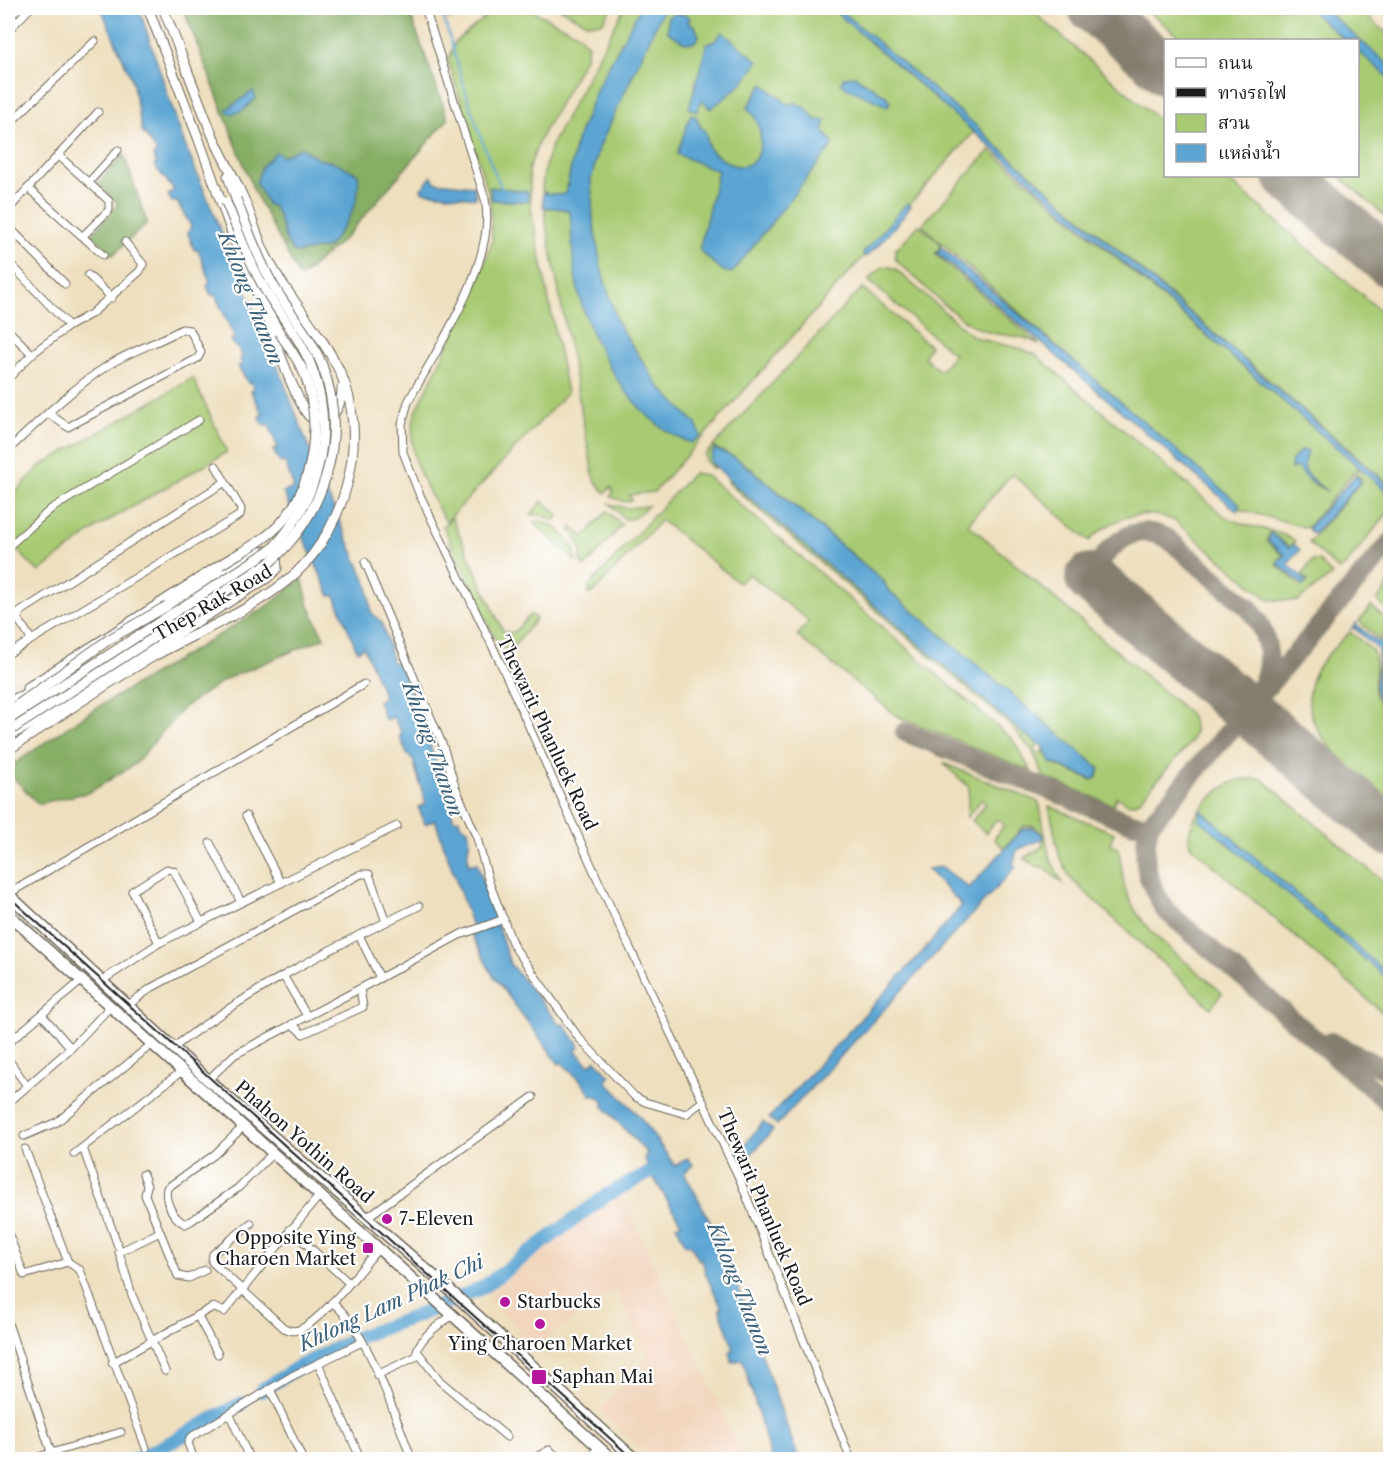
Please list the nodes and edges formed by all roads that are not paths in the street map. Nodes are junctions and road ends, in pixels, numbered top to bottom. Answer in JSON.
{"nodes":[{"id":1,"x":30,"y":8,"type":"edge"},
{"id":2,"x":148,"y":8,"type":"edge"},
{"id":3,"x":163,"y":8,"type":"edge"},
{"id":4,"x":425,"y":8,"type":"edge"},
{"id":5,"x":8,"y":31,"type":"edge"},
{"id":6,"x":95,"y":41,"type":"dead end"},
{"id":7,"x":98,"y":112,"type":"dead end"},
{"id":8,"x":8,"y":125,"type":"edge"},
{"id":9,"x":213,"y":135,"type":"junction"},
{"id":10,"x":199,"y":140,"type":"junction"},
{"id":11,"x":118,"y":150,"type":"dead end"},
{"id":12,"x":58,"y":155,"type":"junction"},
{"id":13,"x":89,"y":182,"type":"junction"},
{"id":14,"x":28,"y":188,"type":"junction"},
{"id":15,"x":8,"y":210,"type":"edge"},
{"id":16,"x":8,"y":226,"type":"edge"},
{"id":17,"x":83,"y":236,"type":"junction"},
{"id":18,"x":125,"y":242,"type":"dead end"},
{"id":19,"x":103,"y":255,"type":"dead end"},
{"id":20,"x":8,"y":261,"type":"edge"},
{"id":21,"x":88,"y":275,"type":"dead end"},
{"id":22,"x":65,"y":284,"type":"dead end"},
{"id":23,"x":258,"y":296,"type":"junction"},
{"id":24,"x":111,"y":298,"type":"junction"},
{"id":25,"x":69,"y":326,"type":"junction"},
{"id":26,"x":8,"y":330,"type":"edge"},
{"id":27,"x":32,"y":354,"type":"junction"},
{"id":28,"x":340,"y":374,"type":"junction"},
{"id":29,"x":8,"y":379,"type":"edge"},
{"id":30,"x":49,"y":414,"type":"junction"},
{"id":31,"x":200,"y":420,"type":"dead end"},
{"id":32,"x":8,"y":450,"type":"edge"},
{"id":33,"x":216,"y":466,"type":"dead end"},
{"id":34,"x":225,"y":482,"type":"junction"},
{"id":35,"x":8,"y":547,"type":"edge"},
{"id":36,"x":258,"y":552,"type":"junction"},
{"id":37,"x":365,"y":562,"type":"dead end"},
{"id":38,"x":249,"y":588,"type":"junction"},
{"id":39,"x":31,"y":639,"type":"junction"},
{"id":40,"x":8,"y":654,"type":"edge"},
{"id":41,"x":153,"y":656,"type":"junction"},
{"id":42,"x":364,"y":684,"type":"dead end"},
{"id":43,"x":8,"y":702,"type":"edge"},
{"id":44,"x":8,"y":711,"type":"edge"},
{"id":45,"x":8,"y":720,"type":"edge"},
{"id":46,"x":8,"y":734,"type":"edge"},
{"id":47,"x":8,"y":750,"type":"edge"},
{"id":48,"x":246,"y":816,"type":"dead end"},
{"id":49,"x":398,"y":826,"type":"dead end"},
{"id":50,"x":210,"y":843,"type":"dead end"},
{"id":51,"x":281,"y":883,"type":"junction"},
{"id":52,"x":8,"y":894,"type":"edge"},
{"id":53,"x":242,"y":902,"type":"junction"},
{"id":54,"x":419,"y":906,"type":"dead end"},
{"id":55,"x":8,"y":914,"type":"edge"},
{"id":56,"x":504,"y":919,"type":"junction"},
{"id":57,"x":201,"y":922,"type":"junction"},
{"id":58,"x":387,"y":922,"type":"junction"},
{"id":59,"x":360,"y":935,"type":"junction"},
{"id":60,"x":159,"y":943,"type":"junction"},
{"id":61,"x":284,"y":977,"type":"junction"},
{"id":62,"x":380,"y":978,"type":"junction"},
{"id":63,"x":81,"y":981,"type":"junction"},
{"id":64,"x":100,"y":982,"type":"junction"},
{"id":65,"x":360,"y":989,"type":"junction"},
{"id":66,"x":126,"y":1006,"type":"junction"},
{"id":67,"x":110,"y":1007,"type":"junction"},
{"id":68,"x":43,"y":1016,"type":"junction"},
{"id":69,"x":307,"y":1016,"type":"junction"},
{"id":70,"x":292,"y":1024,"type":"junction"},
{"id":71,"x":8,"y":1043,"type":"edge"},
{"id":72,"x":152,"y":1044,"type":"junction"},
{"id":73,"x":71,"y":1048,"type":"junction"},
{"id":74,"x":173,"y":1048,"type":"junction"},
{"id":75,"x":8,"y":1059,"type":"edge"},
{"id":76,"x":182,"y":1071,"type":"junction"},
{"id":77,"x":208,"y":1080,"type":"junction"},
{"id":78,"x":27,"y":1086,"type":"junction"},
{"id":79,"x":533,"y":1097,"type":"dead end"},
{"id":80,"x":703,"y":1101,"type":"junction"},
{"id":81,"x":8,"y":1103,"type":"edge"},
{"id":82,"x":249,"y":1123,"type":"junction"},
{"id":83,"x":24,"y":1136,"type":"dead end"},
{"id":84,"x":83,"y":1148,"type":"junction"},
{"id":85,"x":25,"y":1149,"type":"dead end"},
{"id":86,"x":273,"y":1153,"type":"junction"},
{"id":87,"x":74,"y":1154,"type":"dead end"},
{"id":88,"x":143,"y":1174,"type":"dead end"},
{"id":89,"x":329,"y":1186,"type":"junction"},
{"id":90,"x":319,"y":1196,"type":"junction"},
{"id":91,"x":366,"y":1218,"type":"junction"},
{"id":92,"x":251,"y":1223,"type":"dead end"},
{"id":93,"x":291,"y":1229,"type":"junction"},
{"id":94,"x":8,"y":1232,"type":"edge"},
{"id":95,"x":160,"y":1232,"type":"junction"},
{"id":96,"x":118,"y":1246,"type":"dead end"},
{"id":97,"x":377,"y":1250,"type":"junction"},
{"id":98,"x":68,"y":1262,"type":"junction"},
{"id":99,"x":205,"y":1270,"type":"dead end"},
{"id":100,"x":348,"y":1283,"type":"junction"},
{"id":101,"x":243,"y":1288,"type":"junction"},
{"id":102,"x":332,"y":1302,"type":"junction"},
{"id":103,"x":450,"y":1313,"type":"junction"},
{"id":104,"x":197,"y":1316,"type":"junction"},
{"id":105,"x":8,"y":1323,"type":"edge"},
{"id":106,"x":360,"y":1338,"type":"junction"},
{"id":107,"x":152,"y":1341,"type":"junction"},
{"id":108,"x":218,"y":1354,"type":"dead end"},
{"id":109,"x":414,"y":1356,"type":"dead end"},
{"id":110,"x":112,"y":1363,"type":"junction"},
{"id":111,"x":318,"y":1363,"type":"junction"},
{"id":112,"x":165,"y":1371,"type":"dead end"},
{"id":113,"x":377,"y":1375,"type":"junction"},
{"id":114,"x":270,"y":1389,"type":"junction"},
{"id":115,"x":230,"y":1415,"type":"junction"},
{"id":116,"x":121,"y":1432,"type":"dead end"},
{"id":117,"x":507,"y":1437,"type":"dead end"},
{"id":118,"x":146,"y":1448,"type":"dead end"},
{"id":119,"x":601,"y":1448,"type":"junction"},
{"id":120,"x":51,"y":1452,"type":"junction"},
{"id":121,"x":28,"y":1460,"type":"edge"},
{"id":122,"x":194,"y":1460,"type":"edge"},
{"id":123,"x":250,"y":1460,"type":"edge"},
{"id":124,"x":303,"y":1460,"type":"edge"},
{"id":125,"x":361,"y":1460,"type":"edge"},
{"id":126,"x":412,"y":1460,"type":"edge"},
{"id":127,"x":531,"y":1460,"type":"edge"},
{"id":128,"x":562,"y":1460,"type":"edge"},
{"id":129,"x":582,"y":1460,"type":"edge"},
{"id":130,"x":613,"y":1460,"type":"edge"},
{"id":131,"x":636,"y":1460,"type":"edge"},
{"id":132,"x":852,"y":1460,"type":"edge"}],
"edges":[{"from":1,"to":5,"type":"street"},
{"from":2,"to":10,"type":"main road","name":"Thep Rak Road"},
{"from":3,"to":9,"type":"main road","name":"Thep Rak Road"},
{"from":4,"to":80,"type":"street","name":"Thewarit Phanluek Road"},
{"from":6,"to":8,"type":"street"},
{"from":7,"to":12,"type":"street"},
{"from":9,"to":28,"type":"main road","name":"Thep Rak Road"},
{"from":9,"to":46,"type":"main road","name":"Thep Rak Road","bridge":true},
{"from":10,"to":23,"type":"main road","name":"Thep Rak Road"},
{"from":10,"to":45,"type":"main road","name":"Thep Rak Road","bridge":true},
{"from":11,"to":13,"type":"street"},
{"from":12,"to":13,"type":"street"},
{"from":12,"to":14,"type":"street"},
{"from":13,"to":17,"type":"street"},
{"from":14,"to":15,"type":"street"},
{"from":14,"to":17,"type":"street"},
{"from":16,"to":22,"type":"street"},
{"from":17,"to":19,"type":"street"},
{"from":18,"to":24,"type":"street"},
{"from":20,"to":25,"type":"street"},
{"from":21,"to":24,"type":"street"},
{"from":23,"to":28,"type":"main road"},
{"from":23,"to":43,"type":"main road","name":"Thep Rak Road","bridge":true},
{"from":24,"to":25,"type":"street"},
{"from":25,"to":27,"type":"street"},
{"from":26,"to":27,"type":"street"},
{"from":27,"to":29,"type":"street"},
{"from":28,"to":41,"type":"main road","name":"Thep Rak Road"},
{"from":30,"to":30,"type":"street"},
{"from":30,"to":32,"type":"street"},
{"from":31,"to":35,"type":"street"},
{"from":33,"to":34,"type":"street"},
{"from":34,"to":39,"type":"street"},
{"from":34,"to":39,"type":"street"},
{"from":36,"to":38,"type":"main road"},
{"from":36,"to":43,"type":"main road"},
{"from":36,"to":44,"type":"main road","bridge":true},
{"from":37,"to":56,"type":"street"},
{"from":38,"to":41,"type":"main road"},
{"from":38,"to":46,"type":"main road"},
{"from":39,"to":40,"type":"street"},
{"from":41,"to":47,"type":"main road","name":"Thep Rak Road"},
{"from":42,"to":52,"type":"street"},
{"from":48,"to":51,"type":"street"},
{"from":49,"to":51,"type":"street"},
{"from":50,"to":53,"type":"street"},
{"from":51,"to":53,"type":"street"},
{"from":52,"to":64,"type":"main road","name":"Phahon Yothin Road"},
{"from":53,"to":57,"type":"street"},
{"from":54,"to":58,"type":"street"},
{"from":55,"to":63,"type":"main road","name":"Phahon Yothin Road"},
{"from":56,"to":62,"type":"street"},
{"from":56,"to":80,"type":"street"},
{"from":57,"to":60,"type":"street"},
{"from":57,"to":60,"type":"street"},
{"from":58,"to":59,"type":"street"},
{"from":58,"to":66,"type":"street"},
{"from":59,"to":61,"type":"street"},
{"from":59,"to":62,"type":"street"},
{"from":60,"to":64,"type":"street"},
{"from":61,"to":69,"type":"street"},
{"from":61,"to":74,"type":"street"},
{"from":62,"to":65,"type":"street"},
{"from":63,"to":67,"type":"main road","name":"Phahon Yothin Road"},
{"from":63,"to":68,"type":"street"},
{"from":64,"to":66,"type":"main road","name":"Phahon Yothin Road"},
{"from":65,"to":69,"type":"street"},
{"from":65,"to":70,"type":"street"},
{"from":66,"to":74,"type":"main road","name":"Phahon Yothin Road"},
{"from":67,"to":72,"type":"main road","name":"Phahon Yothin Road"},
{"from":67,"to":73,"type":"street"},
{"from":68,"to":71,"type":"street"},
{"from":68,"to":73,"type":"street"},
{"from":69,"to":70,"type":"street"},
{"from":70,"to":77,"type":"street"},
{"from":72,"to":76,"type":"main road","name":"Phahon Yothin Road"},
{"from":72,"to":83,"type":"street"},
{"from":73,"to":78,"type":"street"},
{"from":74,"to":77,"type":"main road","name":"Phahon Yothin Road"},
{"from":75,"to":78,"type":"street"},
{"from":76,"to":82,"type":"main road","name":"Phahon Yothin Road"},
{"from":76,"to":84,"type":"street"},
{"from":77,"to":82,"type":"main road","name":"Phahon Yothin Road"},
{"from":78,"to":81,"type":"street"},
{"from":79,"to":91,"type":"street"},
{"from":80,"to":132,"type":"street","name":"Thewarit Phanluek Road"},
{"from":82,"to":86,"type":"main road","name":"Phahon Yothin Road"},
{"from":82,"to":86,"type":"street"},
{"from":82,"to":89,"type":"main road","name":"Phahon Yothin Road"},
{"from":84,"to":87,"type":"street"},
{"from":84,"to":96,"type":"street"},
{"from":85,"to":98,"type":"street"},
{"from":86,"to":90,"type":"main road","name":"Phahon Yothin Road"},
{"from":88,"to":95,"type":"street"},
{"from":89,"to":90,"type":"main road"},
{"from":89,"to":91,"type":"main road","name":"Phahon Yothin Road"},
{"from":90,"to":93,"type":"street"},
{"from":90,"to":97,"type":"main road","name":"Phahon Yothin Road"},
{"from":91,"to":131,"type":"main road","name":"Phahon Yothin Road"},
{"from":92,"to":101,"type":"street"},
{"from":93,"to":100,"type":"street"},
{"from":93,"to":101,"type":"street"},
{"from":94,"to":98,"type":"street"},
{"from":95,"to":99,"type":"street"},
{"from":95,"to":107,"type":"street"},
{"from":97,"to":100,"type":"street"},
{"from":97,"to":103,"type":"main road","name":"Phahon Yothin Road"},
{"from":98,"to":110,"type":"street"},
{"from":100,"to":102,"type":"street"},
{"from":101,"to":102,"type":"street"},
{"from":101,"to":104,"type":"street"},
{"from":102,"to":106,"type":"street"},
{"from":103,"to":117,"type":"street"},
{"from":103,"to":119,"type":"main road","name":"Phahon Yothin Road"},
{"from":104,"to":107,"type":"street"},
{"from":104,"to":108,"type":"street"},
{"from":105,"to":120,"type":"street"},
{"from":106,"to":111,"type":"street"},
{"from":106,"to":113,"type":"street"},
{"from":107,"to":110,"type":"street"},
{"from":107,"to":112,"type":"street"},
{"from":109,"to":113,"type":"street"},
{"from":110,"to":118,"type":"street"},
{"from":111,"to":114,"type":"street"},
{"from":111,"to":125,"type":"street"},
{"from":113,"to":126,"type":"street"},
{"from":114,"to":115,"type":"street"},
{"from":114,"to":124,"type":"street"},
{"from":115,"to":122,"type":"street"},
{"from":115,"to":123,"type":"street"},
{"from":116,"to":120,"type":"street"},
{"from":119,"to":129,"type":"street"},
{"from":119,"to":130,"type":"main road","name":"Phahon Yothin Road"},
{"from":120,"to":121,"type":"street"},
{"from":127,"to":128,"type":"street"}]}
